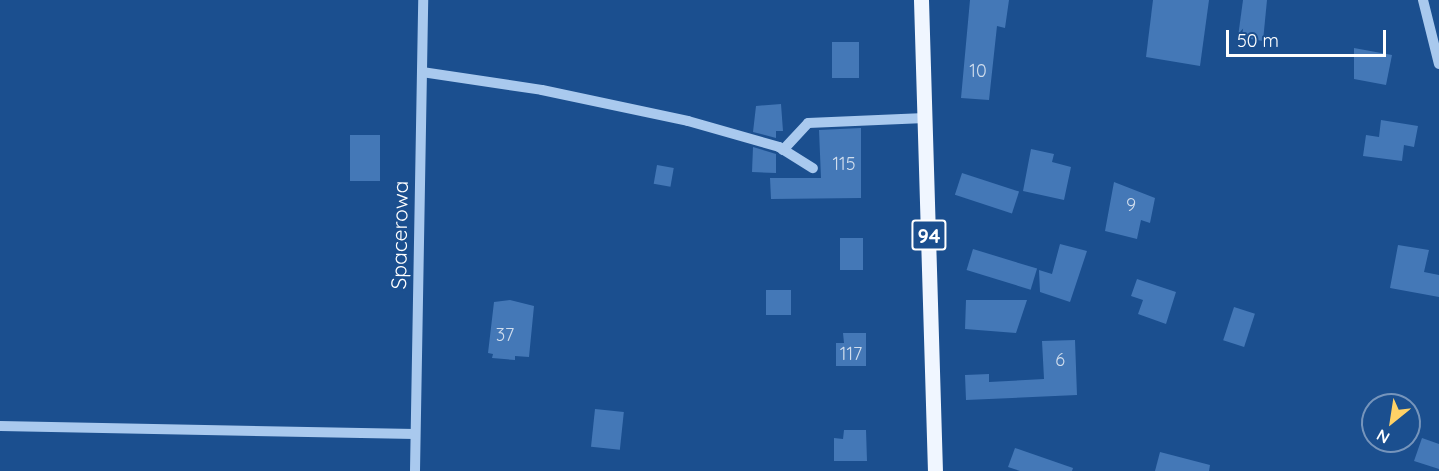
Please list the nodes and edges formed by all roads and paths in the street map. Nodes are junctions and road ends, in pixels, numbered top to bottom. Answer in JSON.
{"nodes":[{"id":1,"x":423,"y":0,"type":"edge"},
{"id":2,"x":921,"y":0,"type":"edge"},
{"id":3,"x":1423,"y":0,"type":"edge"},
{"id":4,"x":1439,"y":64,"type":"edge"},
{"id":5,"x":422,"y":72,"type":"junction"},
{"id":6,"x":925,"y":118,"type":"junction"},
{"id":7,"x":783,"y":150,"type":"junction"},
{"id":8,"x":813,"y":168,"type":"dead end"},
{"id":9,"x":0,"y":426,"type":"edge"},
{"id":10,"x":416,"y":434,"type":"junction"},
{"id":11,"x":415,"y":471,"type":"edge"},
{"id":12,"x":935,"y":471,"type":"edge"}],
"edges":[{"from":1,"to":5,"type":"street","name":"Spacerowa"},
{"from":2,"to":6,"type":"main road","number":"94"},
{"from":3,"to":4,"type":"street"},
{"from":5,"to":7,"type":"street"},
{"from":5,"to":10,"type":"street","name":"Spacerowa"},
{"from":6,"to":7,"type":"street"},
{"from":6,"to":12,"type":"main road","number":"94"},
{"from":7,"to":8,"type":"street"},
{"from":9,"to":10,"type":"street"},
{"from":10,"to":11,"type":"street","name":"Spacerowa"}]}
